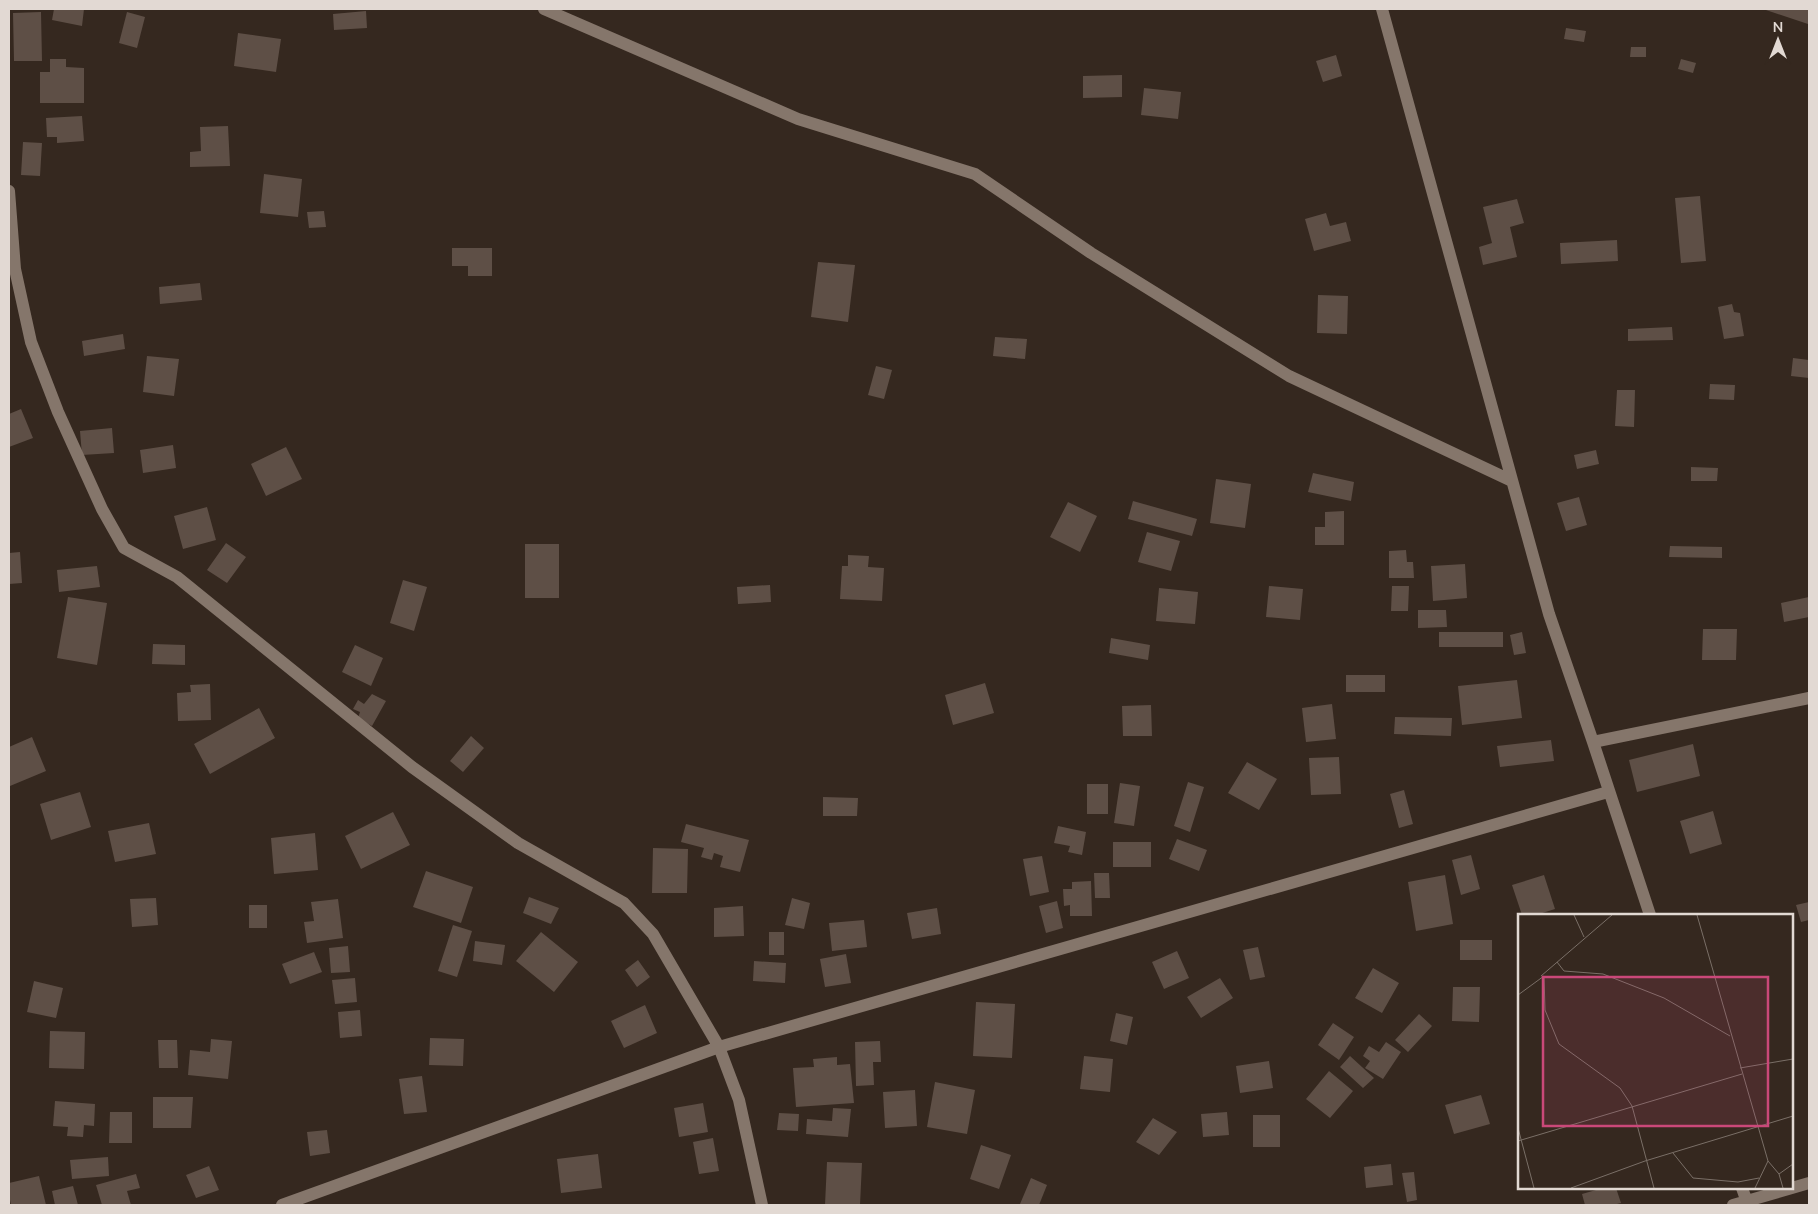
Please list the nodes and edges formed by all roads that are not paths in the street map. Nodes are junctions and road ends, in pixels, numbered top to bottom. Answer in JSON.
{"nodes":[{"id":1,"x":544,"y":9,"type":"edge"},
{"id":2,"x":1382,"y":9,"type":"edge"},
{"id":3,"x":9,"y":192,"type":"edge"},
{"id":4,"x":1512,"y":481,"type":"junction"},
{"id":5,"x":1809,"y":698,"type":"edge"},
{"id":6,"x":1593,"y":742,"type":"junction"},
{"id":7,"x":1608,"y":792,"type":"junction"},
{"id":8,"x":1650,"y":914,"type":"edge"},
{"id":9,"x":719,"y":1047,"type":"junction"},
{"id":10,"x":1809,"y":1183,"type":"edge"},
{"id":11,"x":1793,"y":1188,"type":"edge"},
{"id":12,"x":1742,"y":1189,"type":"edge"},
{"id":13,"x":1790,"y":1189,"type":"edge"},
{"id":14,"x":1747,"y":1203,"type":"edge"},
{"id":15,"x":282,"y":1205,"type":"edge"},
{"id":16,"x":762,"y":1205,"type":"edge"},
{"id":17,"x":1733,"y":1205,"type":"edge"}],
"edges":[{"from":1,"to":4,"type":"street"},
{"from":2,"to":4,"type":"street"},
{"from":3,"to":9,"type":"street"},
{"from":4,"to":6,"type":"street"},
{"from":5,"to":6,"type":"street"},
{"from":6,"to":7,"type":"street"},
{"from":7,"to":8,"type":"street"},
{"from":7,"to":9,"type":"street"},
{"from":9,"to":15,"type":"street"},
{"from":9,"to":16,"type":"street"},
{"from":10,"to":11,"type":"street"},
{"from":12,"to":14,"type":"street"},
{"from":13,"to":14,"type":"street"},
{"from":14,"to":17,"type":"street"}]}
